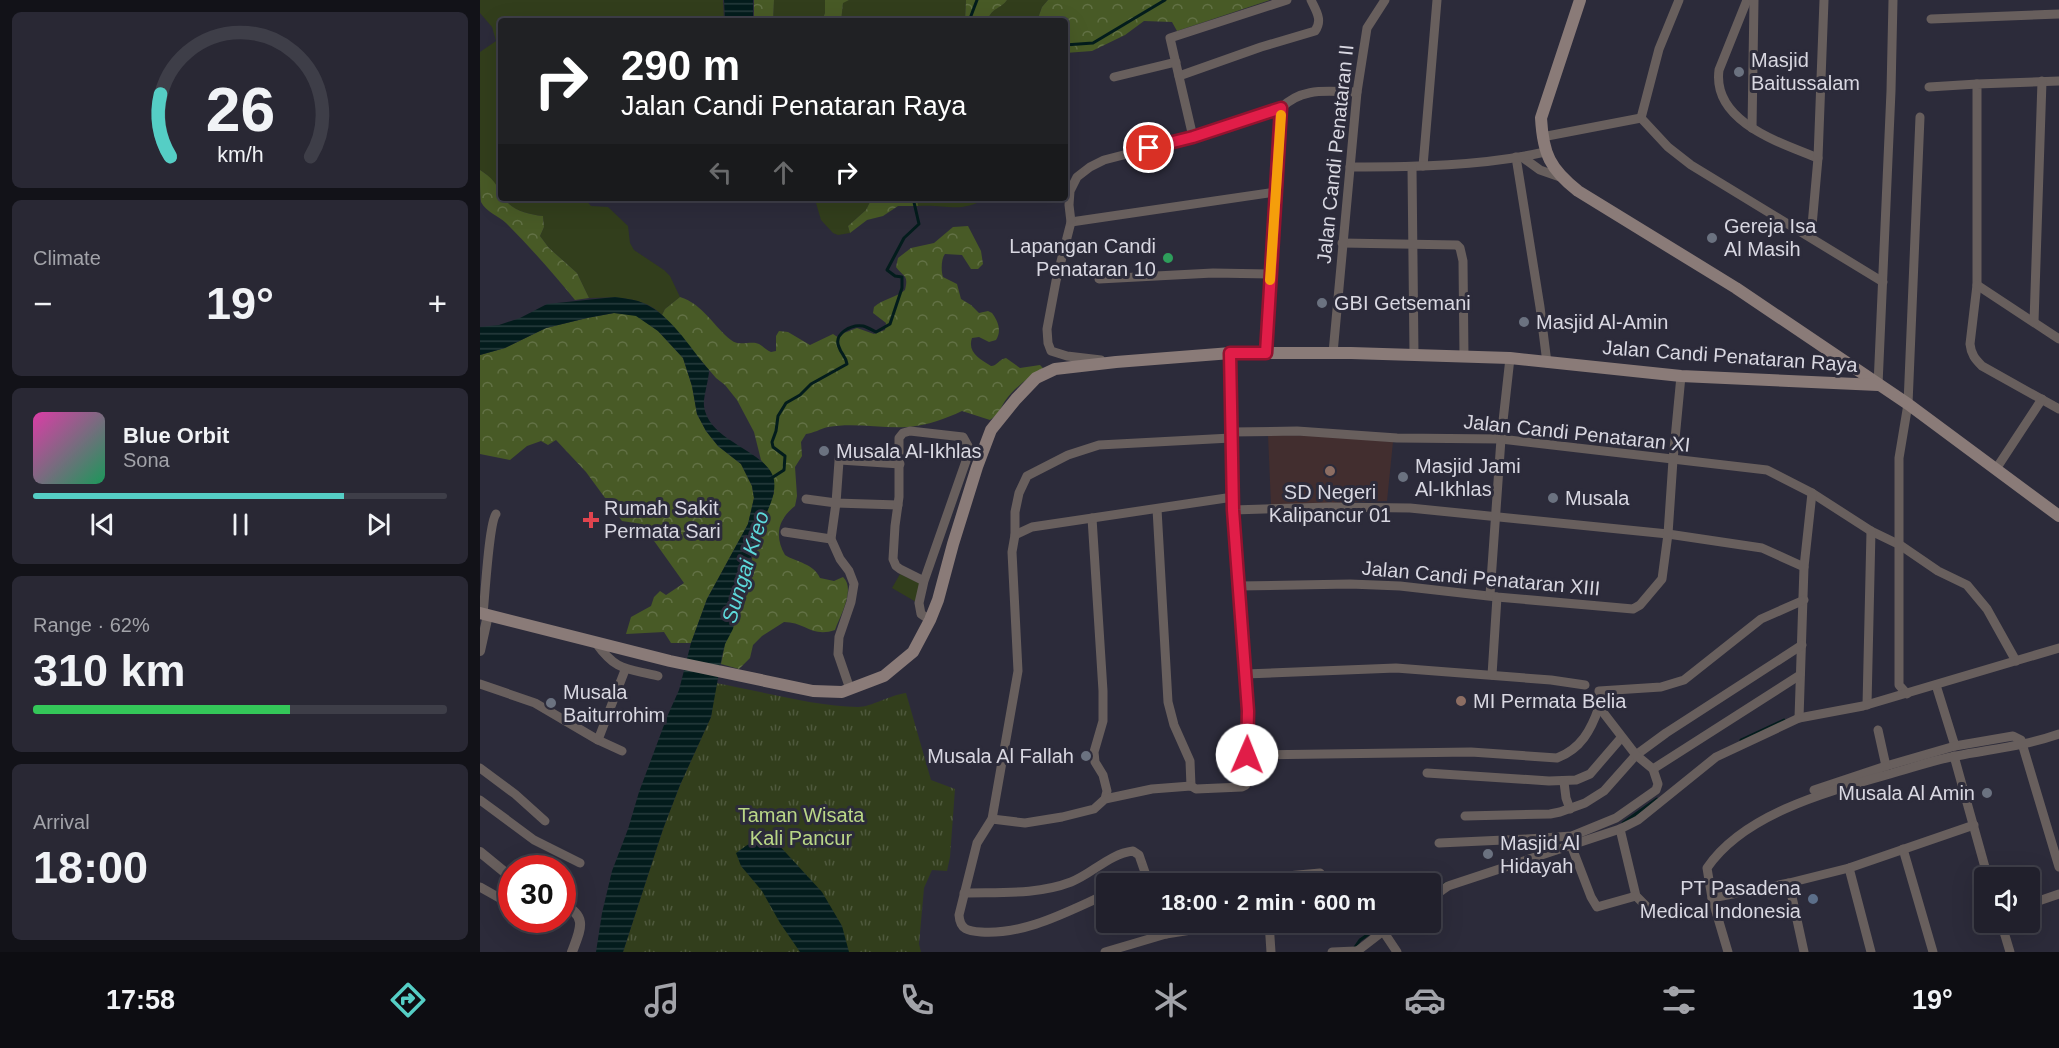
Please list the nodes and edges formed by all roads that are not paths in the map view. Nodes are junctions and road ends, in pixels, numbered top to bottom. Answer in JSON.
{"nodes":[{"id":1,"x":1287,"y":0,"type":"edge"},
{"id":2,"x":1311,"y":0,"type":"edge"},
{"id":3,"x":1385,"y":0,"type":"edge"},
{"id":4,"x":1437,"y":0,"type":"edge"},
{"id":5,"x":1580,"y":0,"type":"edge"},
{"id":6,"x":1679,"y":0,"type":"edge"},
{"id":7,"x":1747,"y":0,"type":"edge"},
{"id":8,"x":1754,"y":0,"type":"edge"},
{"id":9,"x":1824,"y":0,"type":"edge"},
{"id":10,"x":1893,"y":0,"type":"edge"},
{"id":11,"x":2059,"y":14,"type":"edge"},
{"id":12,"x":1931,"y":19,"type":"dead end"},
{"id":13,"x":1176,"y":62,"type":"junction"},
{"id":14,"x":1179,"y":76,"type":"junction"},
{"id":15,"x":1114,"y":77,"type":"dead end"},
{"id":16,"x":2042,"y":81,"type":"junction"},
{"id":17,"x":2059,"y":81,"type":"edge"},
{"id":18,"x":1981,"y":84,"type":"junction"},
{"id":19,"x":1929,"y":87,"type":"dead end"},
{"id":20,"x":1357,"y":92,"type":"junction"},
{"id":21,"x":1281,"y":108,"type":"junction"},
{"id":22,"x":1920,"y":117,"type":"dead end"},
{"id":23,"x":1641,"y":118,"type":"junction"},
{"id":24,"x":1752,"y":128,"type":"junction"},
{"id":25,"x":1193,"y":137,"type":"junction"},
{"id":26,"x":1542,"y":137,"type":"junction"},
{"id":27,"x":1545,"y":152,"type":"junction"},
{"id":28,"x":1519,"y":157,"type":"junction"},
{"id":29,"x":1818,"y":158,"type":"junction"},
{"id":30,"x":1423,"y":166,"type":"junction"},
{"id":31,"x":1350,"y":167,"type":"junction"},
{"id":32,"x":1412,"y":167,"type":"junction"},
{"id":33,"x":1560,"y":177,"type":"junction"},
{"id":34,"x":1275,"y":192,"type":"junction"},
{"id":35,"x":1071,"y":222,"type":"junction"},
{"id":36,"x":1811,"y":237,"type":"junction"},
{"id":37,"x":1342,"y":243,"type":"junction"},
{"id":38,"x":1413,"y":244,"type":"junction"},
{"id":39,"x":1270,"y":274,"type":"junction"},
{"id":40,"x":1099,"y":279,"type":"dead end"},
{"id":41,"x":1883,"y":282,"type":"junction"},
{"id":42,"x":1977,"y":285,"type":"junction"},
{"id":43,"x":2034,"y":322,"type":"junction"},
{"id":44,"x":2059,"y":339,"type":"edge"},
{"id":45,"x":1230,"y":353,"type":"junction"},
{"id":46,"x":1266,"y":353,"type":"junction"},
{"id":47,"x":1333,"y":353,"type":"junction"},
{"id":48,"x":1414,"y":355,"type":"junction"},
{"id":49,"x":1464,"y":357,"type":"junction"},
{"id":50,"x":1510,"y":358,"type":"junction"},
{"id":51,"x":1116,"y":362,"type":"junction"},
{"id":52,"x":1547,"y":363,"type":"junction"},
{"id":53,"x":1682,"y":376,"type":"junction"},
{"id":54,"x":1878,"y":385,"type":"junction"},
{"id":55,"x":2042,"y":399,"type":"junction"},
{"id":56,"x":1908,"y":404,"type":"junction"},
{"id":57,"x":2059,"y":409,"type":"edge"},
{"id":58,"x":1231,"y":435,"type":"junction"},
{"id":59,"x":1501,"y":439,"type":"junction"},
{"id":60,"x":840,"y":447,"type":"dead end"},
{"id":61,"x":840,"y":460,"type":"junction"},
{"id":62,"x":1673,"y":460,"type":"junction"},
{"id":63,"x":900,"y":464,"type":"junction"},
{"id":64,"x":1996,"y":469,"type":"junction"},
{"id":65,"x":1812,"y":493,"type":"junction"},
{"id":66,"x":1233,"y":497,"type":"junction"},
{"id":67,"x":806,"y":499,"type":"dead end"},
{"id":68,"x":837,"y":503,"type":"junction"},
{"id":69,"x":898,"y":505,"type":"junction"},
{"id":70,"x":1157,"y":509,"type":"junction"},
{"id":71,"x":1233,"y":510,"type":"junction"},
{"id":72,"x":496,"y":514,"type":"dead end"},
{"id":73,"x":2059,"y":516,"type":"edge"},
{"id":74,"x":1092,"y":518,"type":"junction"},
{"id":75,"x":1495,"y":518,"type":"junction"},
{"id":76,"x":1871,"y":531,"type":"junction"},
{"id":77,"x":785,"y":532,"type":"dead end"},
{"id":78,"x":1668,"y":534,"type":"junction"},
{"id":79,"x":1015,"y":535,"type":"junction"},
{"id":80,"x":831,"y":539,"type":"junction"},
{"id":81,"x":1899,"y":545,"type":"junction"},
{"id":82,"x":1804,"y":567,"type":"junction"},
{"id":83,"x":924,"y":581,"type":"junction"},
{"id":84,"x":1238,"y":586,"type":"junction"},
{"id":85,"x":1494,"y":596,"type":"junction"},
{"id":86,"x":1804,"y":600,"type":"junction"},
{"id":87,"x":484,"y":614,"type":"edge"},
{"id":88,"x":930,"y":620,"type":"junction"},
{"id":89,"x":596,"y":643,"type":"junction"},
{"id":90,"x":1802,"y":645,"type":"junction"},
{"id":91,"x":2059,"y":648,"type":"edge"},
{"id":92,"x":480,"y":651,"type":"edge"},
{"id":93,"x":2016,"y":661,"type":"junction"},
{"id":94,"x":626,"y":670,"type":"junction"},
{"id":95,"x":1245,"y":674,"type":"junction"},
{"id":96,"x":1492,"y":675,"type":"junction"},
{"id":97,"x":1800,"y":675,"type":"junction"},
{"id":98,"x":658,"y":676,"type":"dead end"},
{"id":99,"x":480,"y":684,"type":"edge"},
{"id":100,"x":1585,"y":685,"type":"dead end"},
{"id":101,"x":1936,"y":685,"type":"junction"},
{"id":102,"x":850,"y":690,"type":"junction"},
{"id":103,"x":1907,"y":694,"type":"junction"},
{"id":104,"x":1867,"y":705,"type":"junction"},
{"id":105,"x":1599,"y":707,"type":"junction"},
{"id":106,"x":1799,"y":718,"type":"junction"},
{"id":107,"x":1878,"y":730,"type":"dead end"},
{"id":108,"x":2059,"y":734,"type":"edge"},
{"id":109,"x":1622,"y":738,"type":"junction"},
{"id":110,"x":598,"y":740,"type":"junction"},
{"id":111,"x":2023,"y":745,"type":"junction"},
{"id":112,"x":1955,"y":746,"type":"junction"},
{"id":113,"x":622,"y":751,"type":"dead end"},
{"id":114,"x":1247,"y":755,"type":"junction"},
{"id":115,"x":1636,"y":755,"type":"junction"},
{"id":116,"x":1954,"y":756,"type":"junction"},
{"id":117,"x":1886,"y":766,"type":"junction"},
{"id":118,"x":480,"y":768,"type":"edge"},
{"id":119,"x":1653,"y":769,"type":"junction"},
{"id":120,"x":1427,"y":772,"type":"dead end"},
{"id":121,"x":1564,"y":782,"type":"junction"},
{"id":122,"x":1194,"y":788,"type":"junction"},
{"id":123,"x":1814,"y":790,"type":"dead end"},
{"id":124,"x":1105,"y":799,"type":"junction"},
{"id":125,"x":480,"y":800,"type":"edge"},
{"id":126,"x":1570,"y":809,"type":"junction"},
{"id":127,"x":1465,"y":816,"type":"dead end"},
{"id":128,"x":992,"y":819,"type":"junction"},
{"id":129,"x":545,"y":821,"type":"dead end"},
{"id":130,"x":1974,"y":825,"type":"junction"},
{"id":131,"x":1620,"y":829,"type":"junction"},
{"id":132,"x":1439,"y":843,"type":"dead end"},
{"id":133,"x":1571,"y":845,"type":"junction"},
{"id":134,"x":1903,"y":849,"type":"junction"},
{"id":135,"x":480,"y":852,"type":"edge"},
{"id":136,"x":580,"y":863,"type":"dead end"},
{"id":137,"x":498,"y":867,"type":"edge"},
{"id":138,"x":1985,"y":867,"type":"edge"},
{"id":139,"x":2059,"y":867,"type":"edge"},
{"id":140,"x":1848,"y":868,"type":"junction"},
{"id":141,"x":1145,"y":873,"type":"edge"},
{"id":142,"x":1789,"y":883,"type":"junction"},
{"id":143,"x":480,"y":886,"type":"edge"},
{"id":144,"x":1441,"y":891,"type":"edge"},
{"id":145,"x":964,"y":893,"type":"junction"},
{"id":146,"x":2059,"y":894,"type":"edge"},
{"id":147,"x":1636,"y":896,"type":"junction"},
{"id":148,"x":498,"y":897,"type":"edge"},
{"id":149,"x":1712,"y":898,"type":"junction"},
{"id":150,"x":1096,"y":899,"type":"edge"},
{"id":151,"x":2040,"y":901,"type":"edge"},
{"id":152,"x":1650,"y":910,"type":"dead end"},
{"id":153,"x":576,"y":912,"type":"edge"},
{"id":154,"x":1172,"y":933,"type":"edge"},
{"id":155,"x":1270,"y":933,"type":"edge"},
{"id":156,"x":1380,"y":933,"type":"edge"},
{"id":157,"x":1384,"y":933,"type":"edge"},
{"id":158,"x":2004,"y":933,"type":"edge"},
{"id":159,"x":1166,"y":934,"type":"joint"},
{"id":160,"x":1353,"y":951,"type":"edge"},
{"id":161,"x":572,"y":952,"type":"edge"},
{"id":162,"x":1105,"y":952,"type":"edge"},
{"id":163,"x":1271,"y":952,"type":"edge"},
{"id":164,"x":1332,"y":952,"type":"edge"},
{"id":165,"x":1396,"y":952,"type":"edge"},
{"id":166,"x":1728,"y":952,"type":"edge"},
{"id":167,"x":1804,"y":952,"type":"edge"},
{"id":168,"x":1871,"y":952,"type":"edge"},
{"id":169,"x":1933,"y":952,"type":"edge"},
{"id":170,"x":2010,"y":952,"type":"edge"}],
"edges":[{"from":1,"to":13,"type":"street"},
{"from":2,"to":14,"type":"street"},
{"from":3,"to":20,"type":"street","name":"Jalan Candi Penataran II"},
{"from":4,"to":30,"type":"street"},
{"from":5,"to":26,"type":"main road"},
{"from":6,"to":23,"type":"street"},
{"from":7,"to":24,"type":"street"},
{"from":8,"to":24,"type":"street"},
{"from":9,"to":29,"type":"street"},
{"from":10,"to":41,"type":"street"},
{"from":11,"to":12,"type":"street"},
{"from":13,"to":14,"type":"street"},
{"from":13,"to":15,"type":"street"},
{"from":14,"to":25,"type":"street"},
{"from":16,"to":17,"type":"street"},
{"from":16,"to":18,"type":"street"},
{"from":16,"to":43,"type":"street"},
{"from":18,"to":19,"type":"street"},
{"from":18,"to":42,"type":"street"},
{"from":20,"to":21,"type":"street"},
{"from":20,"to":31,"type":"street","name":"Jalan Candi Penataran II"},
{"from":21,"to":25,"type":"street"},
{"from":21,"to":34,"type":"street"},
{"from":22,"to":56,"type":"street"},
{"from":23,"to":26,"type":"street"},
{"from":23,"to":36,"type":"street"},
{"from":24,"to":29,"type":"street"},
{"from":25,"to":35,"type":"street"},
{"from":26,"to":27,"type":"main road"},
{"from":27,"to":28,"type":"street"},
{"from":27,"to":33,"type":"main road"},
{"from":28,"to":30,"type":"street"},
{"from":28,"to":33,"type":"street"},
{"from":28,"to":52,"type":"street"},
{"from":29,"to":36,"type":"street"},
{"from":30,"to":32,"type":"street"},
{"from":31,"to":32,"type":"street"},
{"from":31,"to":37,"type":"street","name":"Jalan Candi Penataran II"},
{"from":32,"to":38,"type":"street"},
{"from":33,"to":54,"type":"main road"},
{"from":34,"to":35,"type":"street"},
{"from":34,"to":39,"type":"street"},
{"from":35,"to":51,"type":"street"},
{"from":36,"to":41,"type":"street"},
{"from":37,"to":38,"type":"street"},
{"from":37,"to":47,"type":"street","name":"Jalan Candi Penataran II"},
{"from":38,"to":48,"type":"street"},
{"from":38,"to":49,"type":"street"},
{"from":39,"to":40,"type":"street"},
{"from":39,"to":46,"type":"street"},
{"from":41,"to":54,"type":"street"},
{"from":42,"to":43,"type":"street"},
{"from":42,"to":55,"type":"street"},
{"from":43,"to":44,"type":"street"},
{"from":45,"to":46,"type":"main road","name":"Jalan Candi Penataran Raya"},
{"from":45,"to":51,"type":"main road","name":"Jalan Candi Penataran Raya"},
{"from":45,"to":58,"type":"street"},
{"from":46,"to":47,"type":"main road","name":"Jalan Candi Penataran Raya"},
{"from":47,"to":48,"type":"main road","name":"Jalan Candi Penataran Raya"},
{"from":48,"to":49,"type":"main road","name":"Jalan Candi Penataran Raya"},
{"from":49,"to":50,"type":"main road","name":"Jalan Candi Penataran Raya"},
{"from":50,"to":52,"type":"main road","name":"Jalan Candi Penataran Raya"},
{"from":50,"to":59,"type":"street"},
{"from":51,"to":88,"type":"main road","name":"Jalan Candi Penataran Raya"},
{"from":52,"to":53,"type":"main road","name":"Jalan Candi Penataran Raya"},
{"from":53,"to":54,"type":"main road","name":"Jalan Candi Penataran Raya"},
{"from":53,"to":62,"type":"street"},
{"from":54,"to":56,"type":"main road"},
{"from":55,"to":57,"type":"street"},
{"from":55,"to":64,"type":"street"},
{"from":56,"to":64,"type":"main road"},
{"from":56,"to":81,"type":"street"},
{"from":58,"to":59,"type":"street","name":"Jalan Candi Penataran XI"},
{"from":58,"to":66,"type":"street"},
{"from":58,"to":79,"type":"street","name":"Jalan Candi Penataran XI"},
{"from":59,"to":62,"type":"street","name":"Jalan Candi Penataran XI"},
{"from":59,"to":75,"type":"street"},
{"from":60,"to":61,"type":"street"},
{"from":61,"to":63,"type":"street"},
{"from":61,"to":68,"type":"street"},
{"from":62,"to":65,"type":"street","name":"Jalan Candi Penataran XI"},
{"from":62,"to":78,"type":"street"},
{"from":63,"to":69,"type":"street"},
{"from":63,"to":83,"type":"street"},
{"from":64,"to":73,"type":"main road"},
{"from":65,"to":76,"type":"street","name":"Jalan Candi Penataran XI"},
{"from":65,"to":82,"type":"street"},
{"from":66,"to":70,"type":"street"},
{"from":66,"to":71,"type":"street"},
{"from":67,"to":68,"type":"street"},
{"from":68,"to":69,"type":"street"},
{"from":68,"to":80,"type":"street"},
{"from":69,"to":83,"type":"street"},
{"from":70,"to":74,"type":"street"},
{"from":70,"to":122,"type":"street"},
{"from":71,"to":75,"type":"street"},
{"from":71,"to":84,"type":"street"},
{"from":72,"to":87,"type":"street"},
{"from":74,"to":79,"type":"street"},
{"from":74,"to":124,"type":"street"},
{"from":75,"to":78,"type":"street"},
{"from":75,"to":85,"type":"street"},
{"from":76,"to":81,"type":"street","name":"Jalan Candi Penataran XI"},
{"from":76,"to":104,"type":"street"},
{"from":77,"to":80,"type":"street"},
{"from":78,"to":82,"type":"street"},
{"from":78,"to":85,"type":"street","name":"Jalan Candi Penataran XIII"},
{"from":79,"to":128,"type":"street","name":"Jalan Candi Penataran XI"},
{"from":80,"to":102,"type":"street"},
{"from":81,"to":93,"type":"street","name":"Jalan Candi Penataran XI"},
{"from":81,"to":103,"type":"street"},
{"from":82,"to":86,"type":"street"},
{"from":83,"to":88,"type":"street"},
{"from":84,"to":85,"type":"street","name":"Jalan Candi Penataran XIII"},
{"from":84,"to":95,"type":"street"},
{"from":85,"to":96,"type":"street"},
{"from":86,"to":90,"type":"street"},
{"from":86,"to":105,"type":"street"},
{"from":87,"to":89,"type":"main road","name":"Jalan Candi Penataran Raya"},
{"from":87,"to":92,"type":"street"},
{"from":88,"to":102,"type":"main road","name":"Jalan Candi Penataran Raya"},
{"from":89,"to":94,"type":"street"},
{"from":89,"to":102,"type":"main road","name":"Jalan Candi Penataran Raya"},
{"from":90,"to":97,"type":"street"},
{"from":90,"to":115,"type":"street"},
{"from":91,"to":93,"type":"street"},
{"from":93,"to":101,"type":"street"},
{"from":94,"to":98,"type":"street"},
{"from":94,"to":110,"type":"street"},
{"from":95,"to":96,"type":"street"},
{"from":95,"to":114,"type":"street"},
{"from":96,"to":100,"type":"street"},
{"from":97,"to":106,"type":"street"},
{"from":97,"to":119,"type":"street"},
{"from":99,"to":110,"type":"street"},
{"from":101,"to":103,"type":"street"},
{"from":101,"to":112,"type":"street"},
{"from":103,"to":104,"type":"street"},
{"from":104,"to":106,"type":"street"},
{"from":105,"to":109,"type":"street"},
{"from":105,"to":114,"type":"street"},
{"from":106,"to":131,"type":"street"},
{"from":107,"to":117,"type":"street"},
{"from":108,"to":111,"type":"street"},
{"from":109,"to":115,"type":"street"},
{"from":109,"to":121,"type":"street"},
{"from":110,"to":113,"type":"street"},
{"from":111,"to":112,"type":"street"},
{"from":111,"to":116,"type":"street"},
{"from":111,"to":139,"type":"street"},
{"from":112,"to":117,"type":"street"},
{"from":114,"to":122,"type":"street"},
{"from":115,"to":119,"type":"street"},
{"from":115,"to":126,"type":"street"},
{"from":116,"to":130,"type":"street"},
{"from":116,"to":149,"type":"street"},
{"from":117,"to":123,"type":"street"},
{"from":118,"to":129,"type":"street"},
{"from":119,"to":132,"type":"street"},
{"from":120,"to":121,"type":"street"},
{"from":121,"to":126,"type":"street"},
{"from":122,"to":124,"type":"street"},
{"from":124,"to":128,"type":"street"},
{"from":125,"to":136,"type":"street"},
{"from":126,"to":127,"type":"street"},
{"from":128,"to":145,"type":"street"},
{"from":130,"to":134,"type":"street"},
{"from":130,"to":138,"type":"street"},
{"from":131,"to":133,"type":"street"},
{"from":131,"to":147,"type":"street"},
{"from":133,"to":144,"type":"street"},
{"from":133,"to":147,"type":"street"},
{"from":134,"to":140,"type":"street"},
{"from":134,"to":169,"type":"street"},
{"from":135,"to":137,"type":"street"},
{"from":140,"to":142,"type":"street"},
{"from":140,"to":168,"type":"street"},
{"from":141,"to":145,"type":"street"},
{"from":142,"to":149,"type":"street"},
{"from":142,"to":167,"type":"street"},
{"from":143,"to":148,"type":"street"},
{"from":145,"to":150,"type":"street"},
{"from":146,"to":151,"type":"street"},
{"from":147,"to":152,"type":"street"},
{"from":149,"to":166,"type":"street"},
{"from":153,"to":161,"type":"street"},
{"from":154,"to":159,"type":"street"},
{"from":155,"to":163,"type":"street"},
{"from":156,"to":160,"type":"street"},
{"from":157,"to":165,"type":"street"},
{"from":158,"to":170,"type":"street"},
{"from":159,"to":162,"type":"street"},
{"from":160,"to":164,"type":"street"}]}
